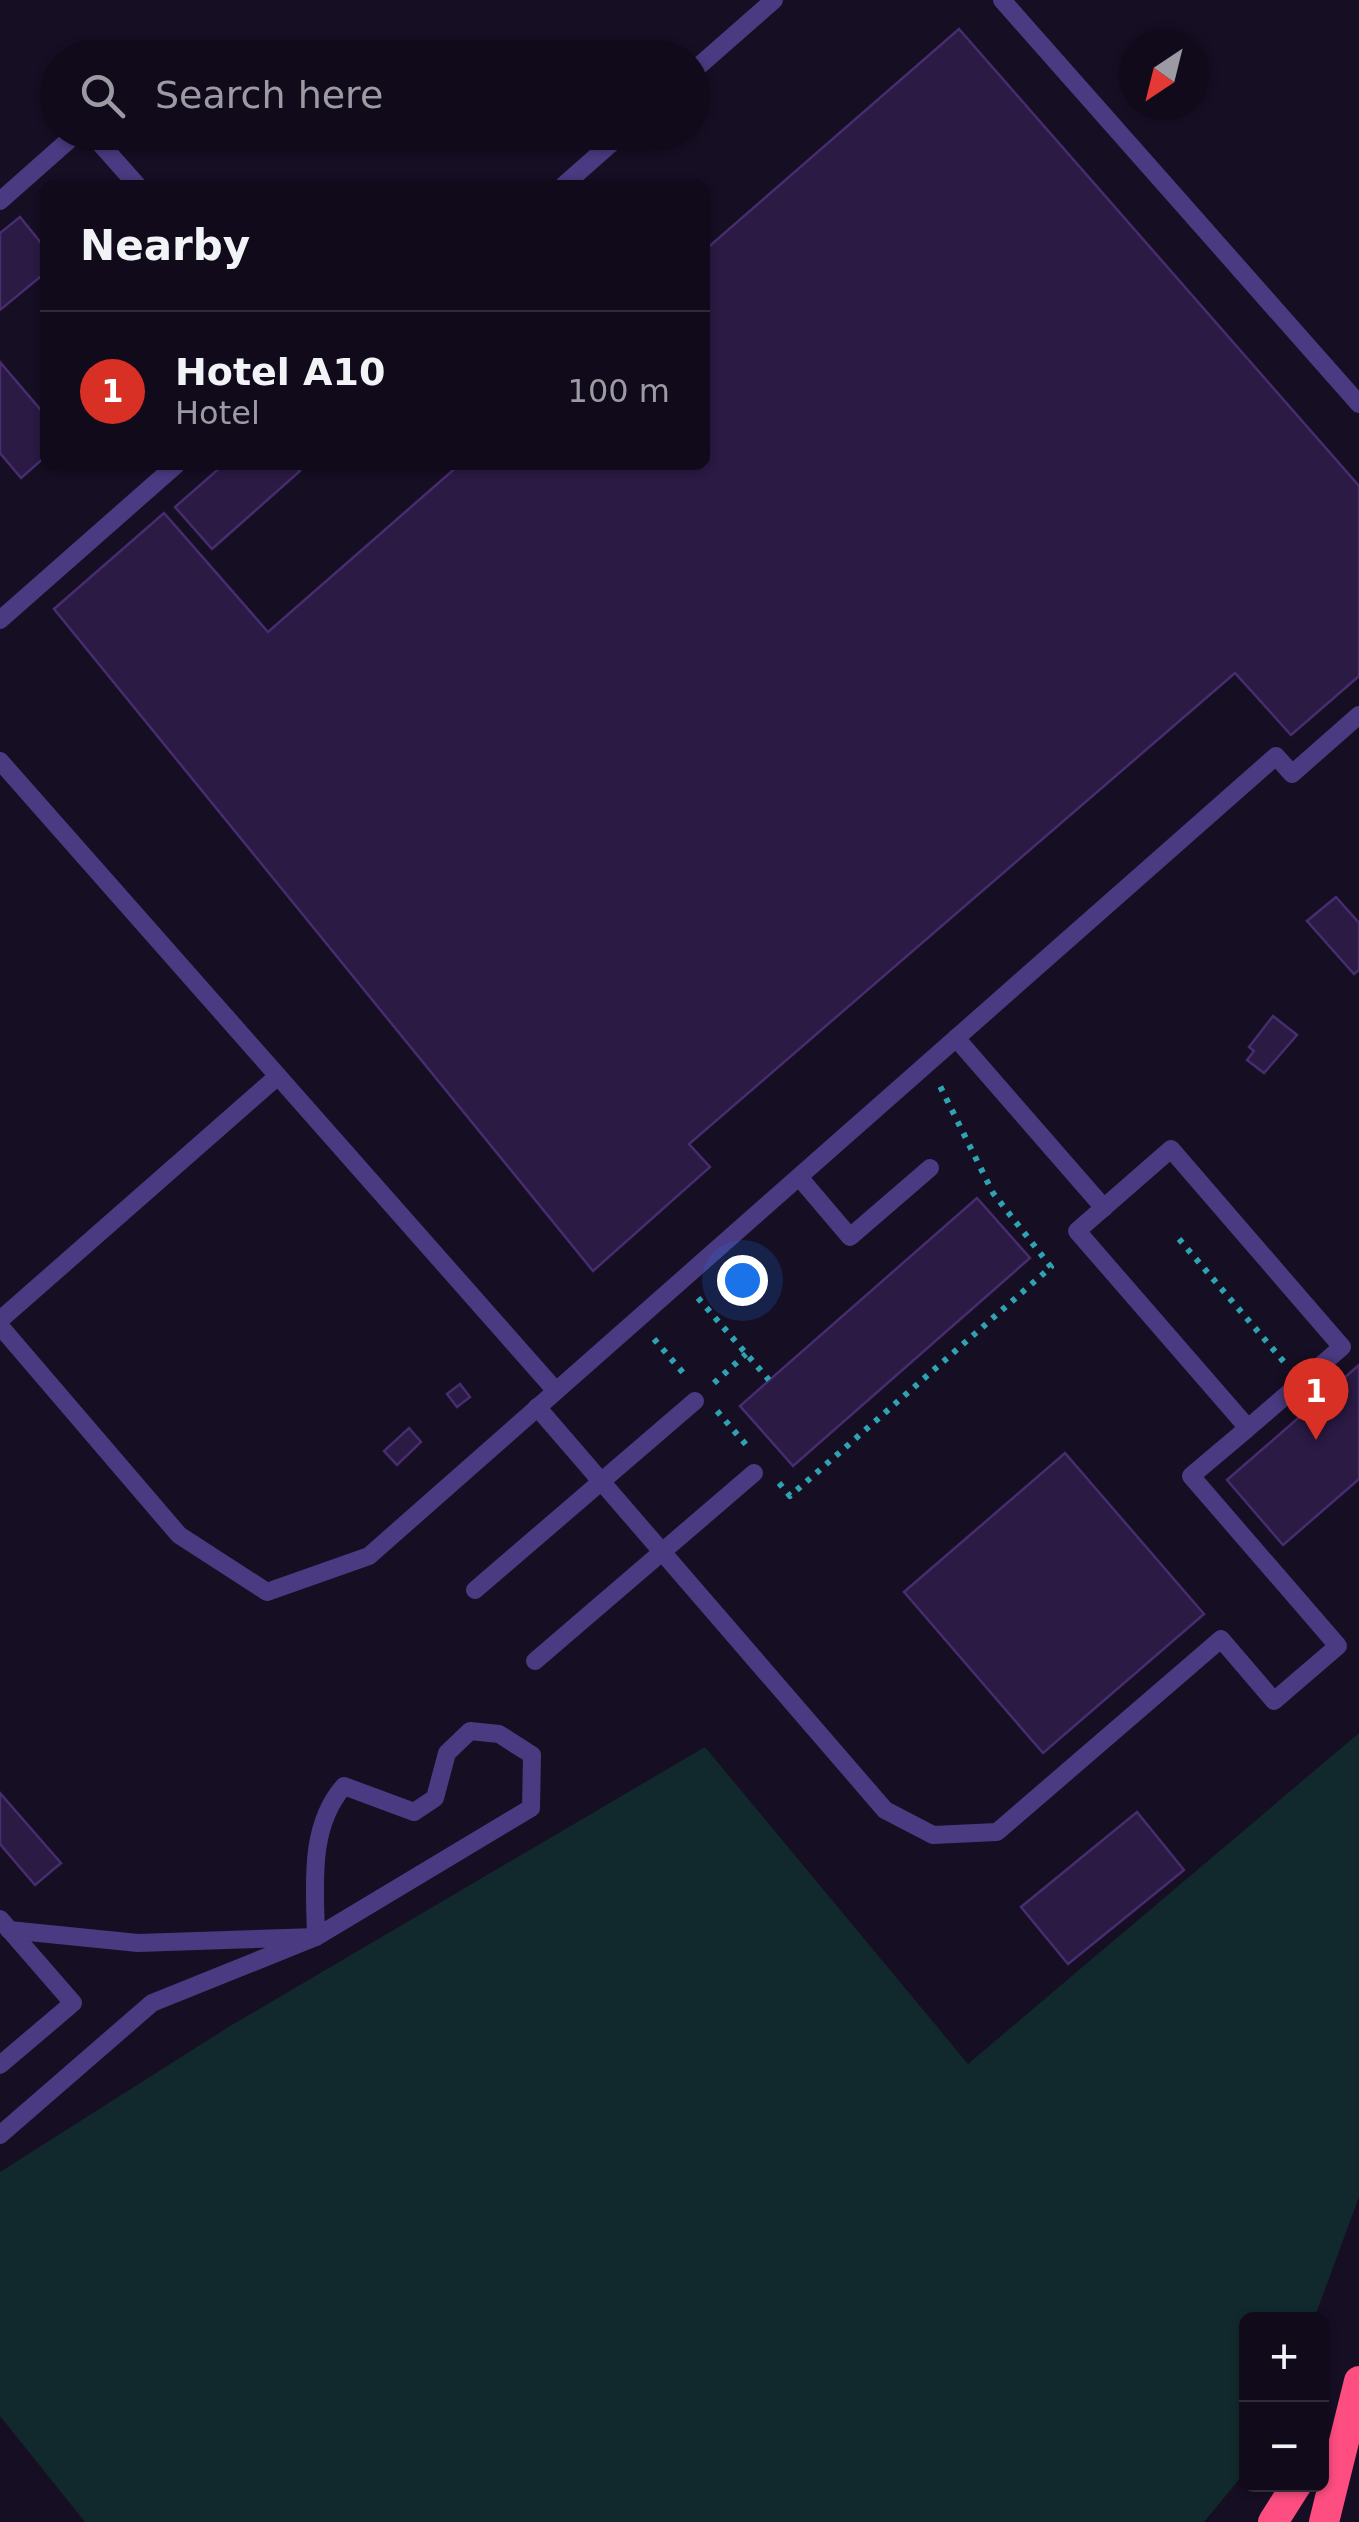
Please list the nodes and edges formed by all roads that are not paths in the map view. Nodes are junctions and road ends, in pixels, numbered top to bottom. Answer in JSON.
{"nodes":[{"id":1,"x":774,"y":0,"type":"edge"},
{"id":2,"x":1002,"y":0,"type":"edge"},
{"id":3,"x":710,"y":56,"type":"edge"},
{"id":4,"x":58,"y":150,"type":"edge"},
{"id":5,"x":106,"y":150,"type":"edge"},
{"id":6,"x":604,"y":150,"type":"edge"},
{"id":7,"x":132,"y":180,"type":"edge"},
{"id":8,"x":570,"y":180,"type":"edge"},
{"id":9,"x":0,"y":201,"type":"edge"},
{"id":10,"x":1359,"y":404,"type":"edge"},
{"id":11,"x":170,"y":470,"type":"edge"},
{"id":12,"x":0,"y":620,"type":"edge"},
{"id":13,"x":1359,"y":716,"type":"edge"},
{"id":14,"x":0,"y":761,"type":"edge"},
{"id":15,"x":956,"y":1038,"type":"junction"},
{"id":16,"x":278,"y":1076,"type":"junction"},
{"id":17,"x":930,"y":1168,"type":"dead end"},
{"id":18,"x":799,"y":1177,"type":"junction"},
{"id":19,"x":1104,"y":1208,"type":"junction"},
{"id":20,"x":0,"y":1323,"type":"edge"},
{"id":21,"x":556,"y":1391,"type":"junction"},
{"id":22,"x":698,"y":1397,"type":"road end"},
{"id":23,"x":537,"y":1408,"type":"junction"},
{"id":24,"x":1248,"y":1428,"type":"junction"},
{"id":25,"x":754,"y":1472,"type":"dead end"},
{"id":26,"x":601,"y":1482,"type":"junction"},
{"id":27,"x":662,"y":1552,"type":"junction"},
{"id":28,"x":475,"y":1590,"type":"dead end"},
{"id":29,"x":534,"y":1661,"type":"dead end"},
{"id":30,"x":5,"y":1924,"type":"edge"},
{"id":31,"x":316,"y":1937,"type":"junction"},
{"id":32,"x":0,"y":2066,"type":"edge"},
{"id":33,"x":0,"y":2135,"type":"edge"},
{"id":34,"x":1359,"y":2381,"type":"edge"},
{"id":35,"x":1349,"y":2413,"type":"junction"},
{"id":36,"x":1329,"y":2441,"type":"edge"},
{"id":37,"x":1292,"y":2492,"type":"edge"},
{"id":38,"x":1274,"y":2522,"type":"edge"},
{"id":39,"x":1324,"y":2522,"type":"edge"}],
"edges":[{"from":1,"to":3,"type":"lane"},
{"from":2,"to":10,"type":"lane"},
{"from":4,"to":9,"type":"lane"},
{"from":5,"to":7,"type":"lane"},
{"from":6,"to":8,"type":"lane"},
{"from":11,"to":12,"type":"lane"},
{"from":13,"to":15,"type":"lane"},
{"from":14,"to":16,"type":"lane"},
{"from":15,"to":18,"type":"lane"},
{"from":15,"to":19,"type":"lane"},
{"from":16,"to":20,"type":"lane"},
{"from":16,"to":21,"type":"lane"},
{"from":17,"to":18,"type":"lane"},
{"from":18,"to":21,"type":"lane"},
{"from":19,"to":24,"type":"lane"},
{"from":19,"to":24,"type":"lane"},
{"from":20,"to":23,"type":"lane"},
{"from":21,"to":23,"type":"lane"},
{"from":22,"to":26,"type":"lane"},
{"from":23,"to":26,"type":"lane"},
{"from":24,"to":27,"type":"lane"},
{"from":25,"to":27,"type":"lane"},
{"from":26,"to":27,"type":"lane"},
{"from":26,"to":28,"type":"lane"},
{"from":27,"to":29,"type":"lane"},
{"from":30,"to":31,"type":"lane"},
{"from":30,"to":32,"type":"lane"},
{"from":31,"to":31,"type":"lane"},
{"from":31,"to":33,"type":"lane"},
{"from":34,"to":35,"type":"highway"},
{"from":35,"to":36,"type":"highway"},
{"from":35,"to":39,"type":"highway"},
{"from":37,"to":38,"type":"highway"}]}
